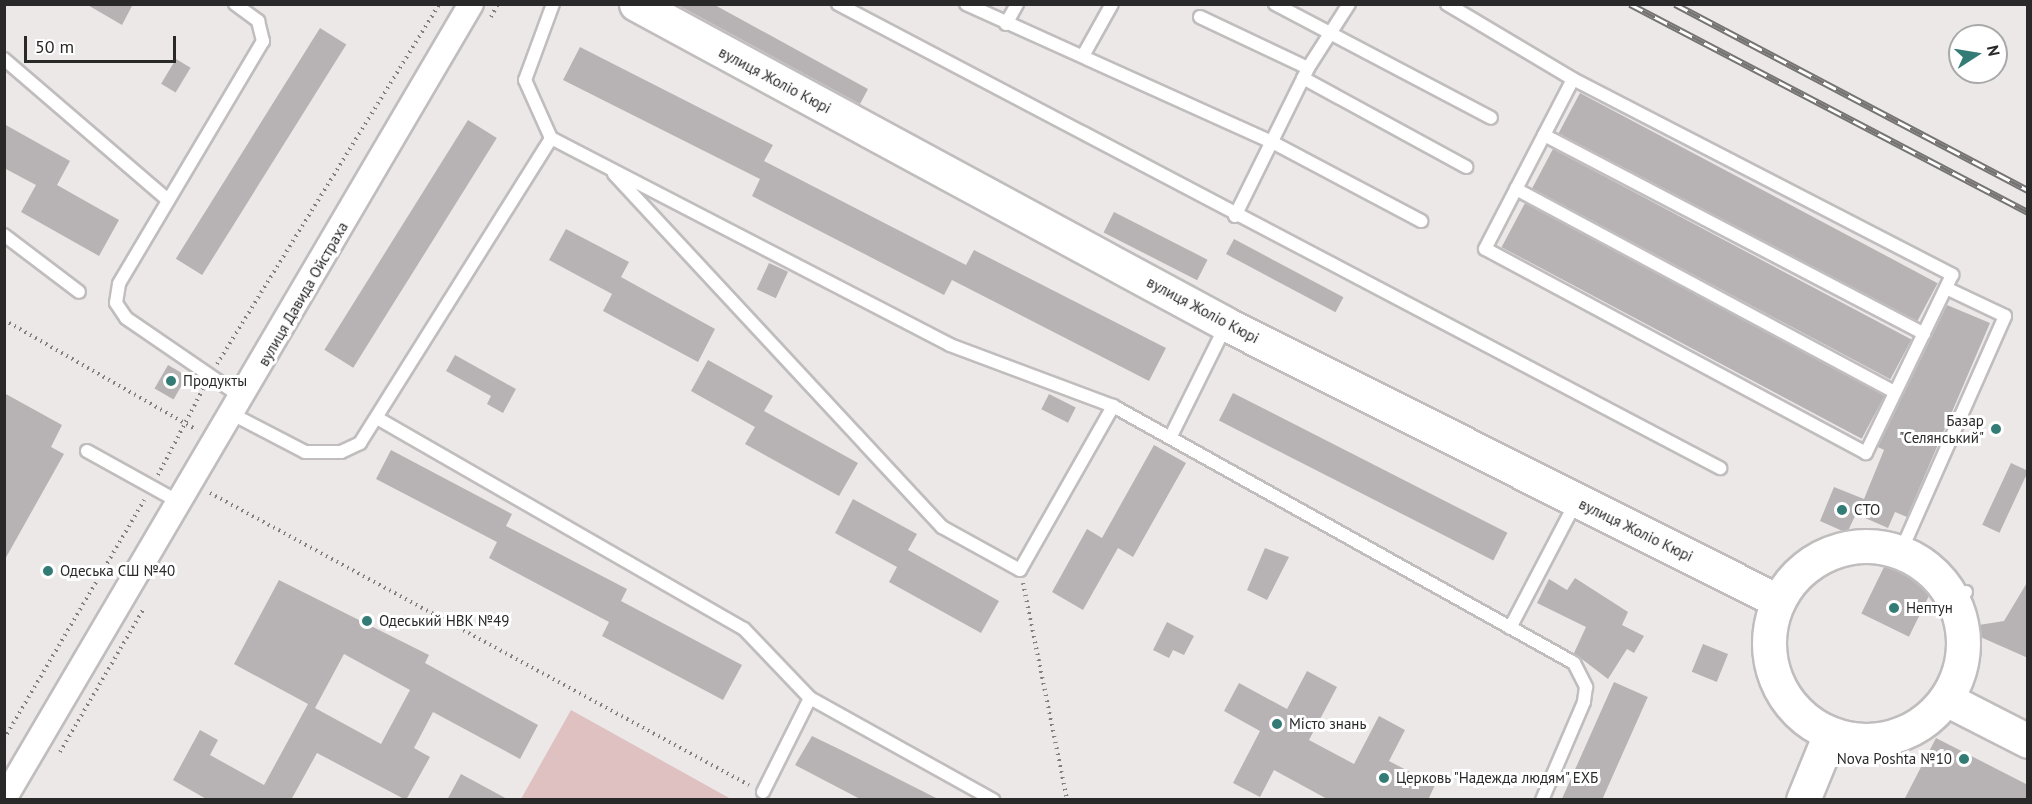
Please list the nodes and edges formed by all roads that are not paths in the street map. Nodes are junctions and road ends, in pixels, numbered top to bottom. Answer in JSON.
{"nodes":[{"id":1,"x":235,"y":4,"type":"edge"},
{"id":2,"x":471,"y":4,"type":"edge"},
{"id":3,"x":553,"y":4,"type":"edge"},
{"id":4,"x":636,"y":4,"type":"edge"},
{"id":5,"x":838,"y":4,"type":"edge"},
{"id":6,"x":966,"y":4,"type":"edge"},
{"id":7,"x":1017,"y":4,"type":"edge"},
{"id":8,"x":1112,"y":4,"type":"edge"},
{"id":9,"x":1275,"y":4,"type":"edge"},
{"id":10,"x":1348,"y":4,"type":"edge"},
{"id":11,"x":1447,"y":4,"type":"edge"},
{"id":12,"x":1200,"y":17,"type":"dead end"},
{"id":13,"x":1006,"y":24,"type":"junction"},
{"id":14,"x":1331,"y":33,"type":"junction"},
{"id":15,"x":1084,"y":54,"type":"junction"},
{"id":16,"x":4,"y":59,"type":"edge"},
{"id":17,"x":1305,"y":73,"type":"junction"},
{"id":18,"x":1573,"y":79,"type":"junction"},
{"id":19,"x":1491,"y":118,"type":"dead end"},
{"id":20,"x":1544,"y":135,"type":"junction"},
{"id":21,"x":551,"y":138,"type":"junction"},
{"id":22,"x":1272,"y":142,"type":"junction"},
{"id":23,"x":607,"y":166,"type":"junction"},
{"id":24,"x":1466,"y":167,"type":"dead end"},
{"id":25,"x":1516,"y":189,"type":"junction"},
{"id":26,"x":168,"y":200,"type":"junction"},
{"id":27,"x":1234,"y":216,"type":"junction"},
{"id":28,"x":1421,"y":221,"type":"dead end"},
{"id":29,"x":4,"y":235,"type":"edge"},
{"id":30,"x":1946,"y":288,"type":"junction"},
{"id":31,"x":79,"y":292,"type":"dead end"},
{"id":32,"x":1226,"y":324,"type":"junction"},
{"id":33,"x":1924,"y":334,"type":"junction"},
{"id":34,"x":1896,"y":392,"type":"junction"},
{"id":35,"x":239,"y":406,"type":"junction"},
{"id":36,"x":1113,"y":406,"type":"junction"},
{"id":37,"x":377,"y":418,"type":"junction"},
{"id":38,"x":1171,"y":436,"type":"junction"},
{"id":39,"x":87,"y":451,"type":"dead end"},
{"id":40,"x":1720,"y":468,"type":"dead end"},
{"id":41,"x":1576,"y":501,"type":"junction"},
{"id":42,"x":182,"y":504,"type":"junction"},
{"id":43,"x":1901,"y":551,"type":"junction"},
{"id":44,"x":1778,"y":601,"type":"junction"},
{"id":45,"x":1510,"y":628,"type":"junction"},
{"id":46,"x":810,"y":698,"type":"junction"},
{"id":47,"x":1946,"y":699,"type":"junction"},
{"id":48,"x":1830,"y":734,"type":"junction"},
{"id":49,"x":2028,"y":741,"type":"edge"},
{"id":50,"x":763,"y":792,"type":"road end"},
{"id":51,"x":4,"y":799,"type":"edge"},
{"id":52,"x":993,"y":800,"type":"edge"},
{"id":53,"x":1542,"y":800,"type":"edge"},
{"id":54,"x":1803,"y":800,"type":"edge"}],
"edges":[{"from":1,"to":26,"type":"lane"},
{"from":2,"to":35,"type":"street","name":"вулиця Давида Ойстраха"},
{"from":3,"to":21,"type":"lane"},
{"from":4,"to":32,"type":"street","name":"вулиця Жоліо Кюрі"},
{"from":5,"to":27,"type":"lane"},
{"from":6,"to":13,"type":"lane"},
{"from":7,"to":13,"type":"lane"},
{"from":8,"to":15,"type":"lane"},
{"from":9,"to":14,"type":"lane"},
{"from":10,"to":14,"type":"lane"},
{"from":11,"to":18,"type":"lane"},
{"from":12,"to":17,"type":"lane"},
{"from":13,"to":15,"type":"lane"},
{"from":14,"to":17,"type":"lane"},
{"from":14,"to":19,"type":"lane"},
{"from":15,"to":22,"type":"lane"},
{"from":16,"to":26,"type":"lane"},
{"from":17,"to":22,"type":"lane"},
{"from":17,"to":24,"type":"lane"},
{"from":18,"to":20,"type":"lane"},
{"from":18,"to":30,"type":"lane"},
{"from":20,"to":25,"type":"lane"},
{"from":20,"to":33,"type":"lane"},
{"from":21,"to":23,"type":"lane"},
{"from":21,"to":37,"type":"lane"},
{"from":22,"to":27,"type":"lane"},
{"from":22,"to":28,"type":"lane"},
{"from":23,"to":36,"type":"lane"},
{"from":23,"to":36,"type":"lane"},
{"from":25,"to":34,"type":"lane"},
{"from":25,"to":34,"type":"lane"},
{"from":26,"to":35,"type":"lane"},
{"from":27,"to":40,"type":"lane"},
{"from":29,"to":31,"type":"lane"},
{"from":30,"to":33,"type":"lane"},
{"from":30,"to":43,"type":"lane"},
{"from":32,"to":38,"type":"lane"},
{"from":32,"to":41,"type":"street","name":"вулиця Жоліо Кюрі"},
{"from":33,"to":34,"type":"lane"},
{"from":35,"to":37,"type":"lane"},
{"from":35,"to":42,"type":"street","name":"вулиця Давида Ойстраха"},
{"from":36,"to":38,"type":"lane"},
{"from":37,"to":46,"type":"lane"},
{"from":38,"to":45,"type":"lane"},
{"from":39,"to":42,"type":"lane"},
{"from":41,"to":44,"type":"street","name":"вулиця Жоліо Кюрі"},
{"from":41,"to":45,"type":"lane"},
{"from":42,"to":51,"type":"street","name":"вулиця Давида Ойстраха"},
{"from":43,"to":44,"type":"street"},
{"from":43,"to":47,"type":"street"},
{"from":44,"to":48,"type":"street"},
{"from":45,"to":53,"type":"lane"},
{"from":46,"to":50,"type":"lane"},
{"from":46,"to":52,"type":"lane"},
{"from":47,"to":48,"type":"street"},
{"from":47,"to":49,"type":"street"},
{"from":48,"to":54,"type":"street"}]}
